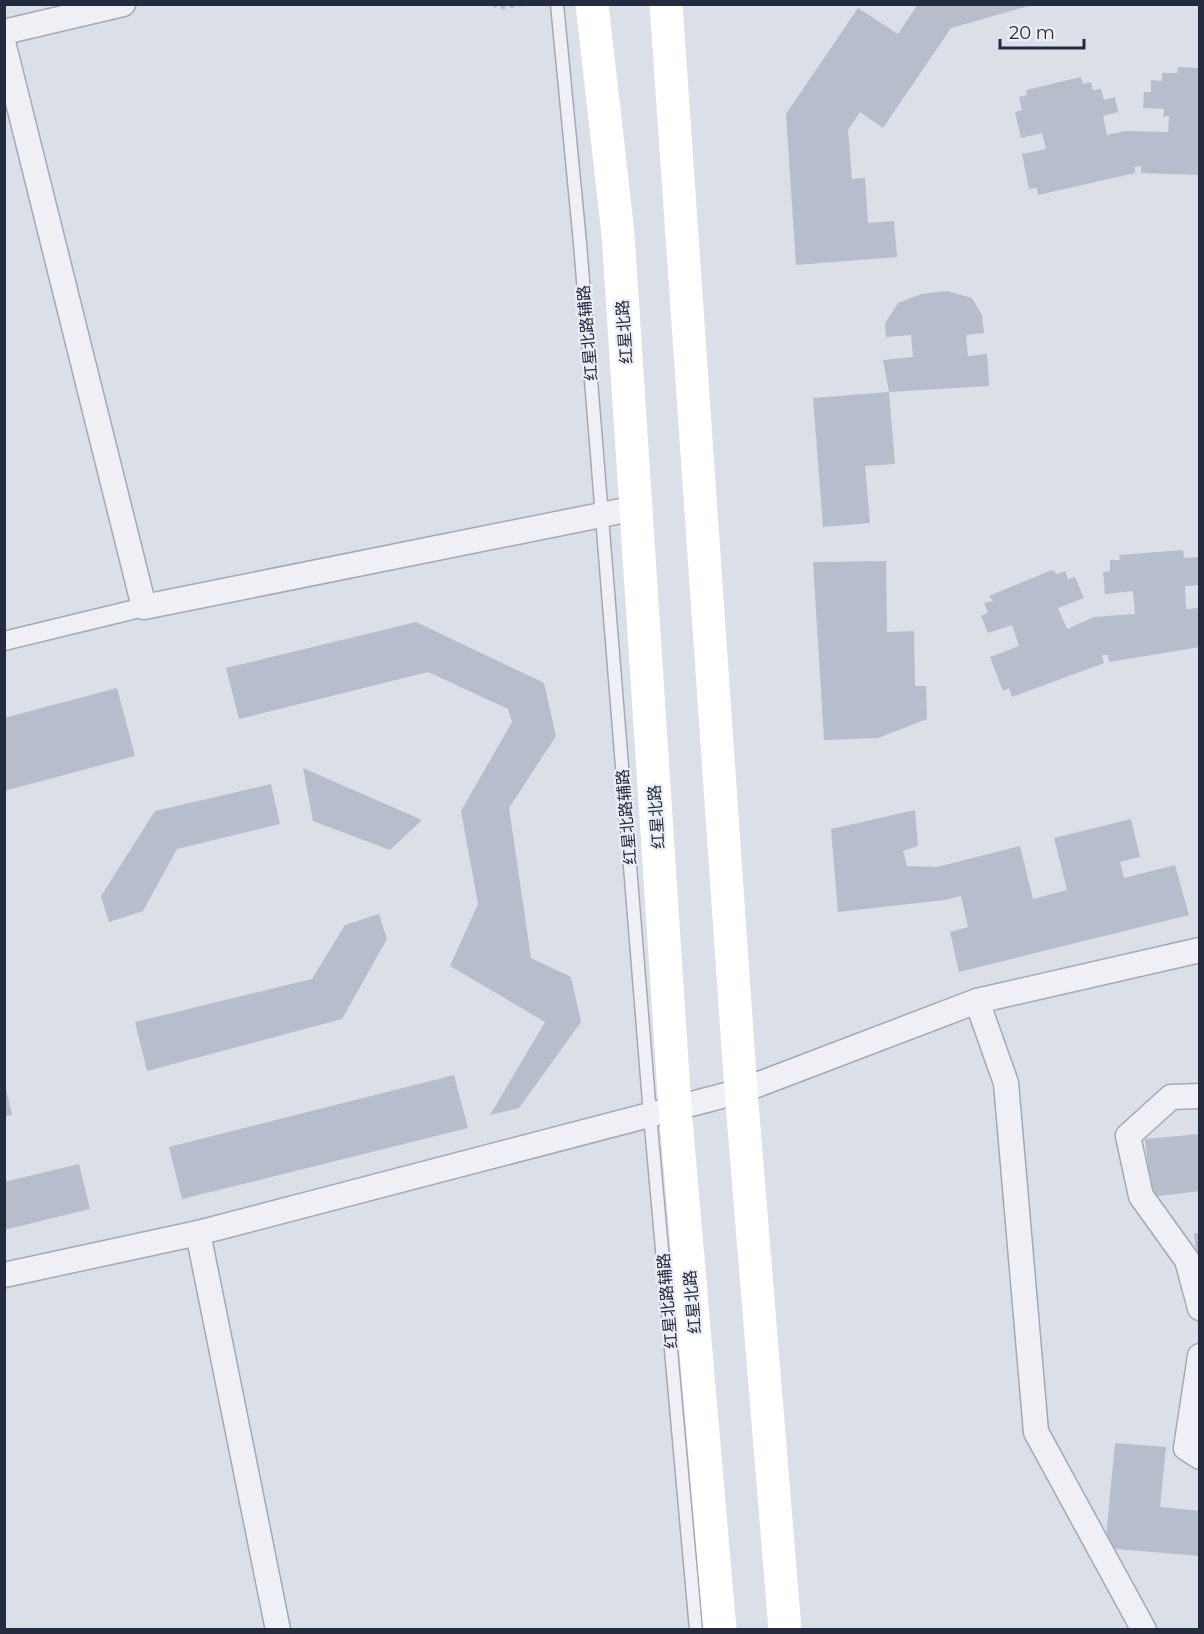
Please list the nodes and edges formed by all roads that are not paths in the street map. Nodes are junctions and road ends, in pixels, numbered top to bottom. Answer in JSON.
{"nodes":[{"id":1,"x":123,"y":4,"type":"edge"},
{"id":2,"x":557,"y":4,"type":"edge"},
{"id":3,"x":592,"y":4,"type":"edge"},
{"id":4,"x":666,"y":4,"type":"edge"},
{"id":5,"x":4,"y":32,"type":"edge"},
{"id":6,"x":4,"y":46,"type":"edge"},
{"id":7,"x":636,"y":508,"type":"junction"},
{"id":8,"x":602,"y":515,"type":"junction"},
{"id":9,"x":144,"y":607,"type":"junction"},
{"id":10,"x":4,"y":641,"type":"edge"},
{"id":11,"x":1200,"y":950,"type":"edge"},
{"id":12,"x":977,"y":1001,"type":"junction"},
{"id":13,"x":741,"y":1091,"type":"junction"},
{"id":14,"x":1200,"y":1096,"type":"edge"},
{"id":15,"x":663,"y":1112,"type":"junction"},
{"id":16,"x":198,"y":1233,"type":"junction"},
{"id":17,"x":4,"y":1275,"type":"edge"},
{"id":18,"x":1200,"y":1308,"type":"edge"},
{"id":19,"x":1200,"y":1356,"type":"edge"},
{"id":20,"x":1200,"y":1457,"type":"edge"},
{"id":21,"x":278,"y":1629,"type":"edge"},
{"id":22,"x":696,"y":1629,"type":"edge"},
{"id":23,"x":720,"y":1629,"type":"edge"},
{"id":24,"x":785,"y":1629,"type":"edge"},
{"id":25,"x":1144,"y":1629,"type":"edge"}],
"edges":[{"from":1,"to":5,"type":"street"},
{"from":2,"to":8,"type":"lane","name":"红星北路辅路"},
{"from":3,"to":7,"type":"main road","name":"红星北路"},
{"from":4,"to":13,"type":"main road"},
{"from":6,"to":9,"type":"street"},
{"from":7,"to":8,"type":"street"},
{"from":7,"to":15,"type":"main road","name":"红星北路"},
{"from":8,"to":9,"type":"street"},
{"from":8,"to":15,"type":"lane","name":"红星北路辅路"},
{"from":9,"to":10,"type":"street"},
{"from":11,"to":12,"type":"street"},
{"from":12,"to":13,"type":"street"},
{"from":12,"to":25,"type":"street"},
{"from":13,"to":15,"type":"street"},
{"from":13,"to":24,"type":"main road"},
{"from":14,"to":18,"type":"street"},
{"from":15,"to":16,"type":"street"},
{"from":15,"to":22,"type":"lane","name":"红星北路辅路"},
{"from":15,"to":23,"type":"main road","name":"红星北路"},
{"from":16,"to":17,"type":"street"},
{"from":16,"to":21,"type":"street"},
{"from":19,"to":20,"type":"street"}]}
